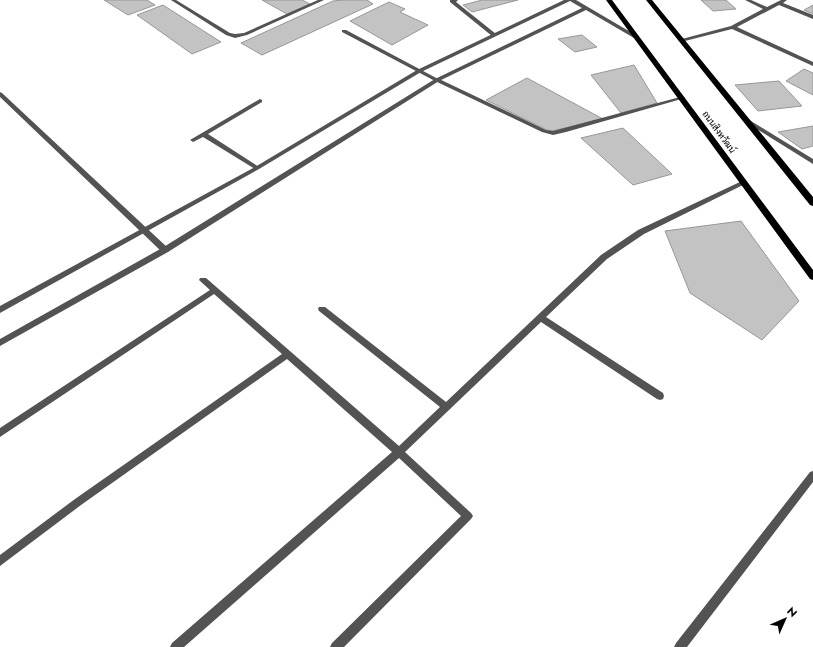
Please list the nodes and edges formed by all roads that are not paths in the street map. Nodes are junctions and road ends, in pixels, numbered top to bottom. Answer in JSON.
{"nodes":[{"id":1,"x":173,"y":0,"type":"edge"},
{"id":2,"x":319,"y":0,"type":"edge"},
{"id":3,"x":456,"y":0,"type":"edge"},
{"id":4,"x":568,"y":0,"type":"edge"},
{"id":5,"x":572,"y":0,"type":"edge"},
{"id":6,"x":609,"y":0,"type":"edge"},
{"id":7,"x":649,"y":0,"type":"edge"},
{"id":8,"x":747,"y":0,"type":"edge"},
{"id":9,"x":785,"y":0,"type":"edge"},
{"id":10,"x":779,"y":3,"type":"junction"},
{"id":11,"x":584,"y":9,"type":"junction"},
{"id":12,"x":767,"y":10,"type":"junction"},
{"id":13,"x":813,"y":17,"type":"edge"},
{"id":14,"x":733,"y":27,"type":"junction"},
{"id":15,"x":344,"y":32,"type":"dead end"},
{"id":16,"x":494,"y":35,"type":"junction"},
{"id":17,"x":636,"y":37,"type":"junction"},
{"id":18,"x":681,"y":40,"type":"junction"},
{"id":19,"x":813,"y":64,"type":"edge"},
{"id":20,"x":419,"y":71,"type":"junction"},
{"id":21,"x":437,"y":80,"type":"junction"},
{"id":22,"x":0,"y":94,"type":"edge"},
{"id":23,"x":682,"y":98,"type":"junction"},
{"id":24,"x":8,"y":101,"type":"junction"},
{"id":25,"x":260,"y":101,"type":"dead end"},
{"id":26,"x":0,"y":104,"type":"edge"},
{"id":27,"x":746,"y":120,"type":"junction"},
{"id":28,"x":204,"y":134,"type":"junction"},
{"id":29,"x":193,"y":140,"type":"dead end"},
{"id":30,"x":813,"y":162,"type":"edge"},
{"id":31,"x":257,"y":168,"type":"junction"},
{"id":32,"x":744,"y":183,"type":"junction"},
{"id":33,"x":813,"y":203,"type":"edge"},
{"id":34,"x":146,"y":231,"type":"junction"},
{"id":35,"x":165,"y":250,"type":"junction"},
{"id":36,"x":813,"y":277,"type":"edge"},
{"id":37,"x":203,"y":280,"type":"dead end"},
{"id":38,"x":214,"y":290,"type":"junction"},
{"id":39,"x":322,"y":309,"type":"dead end"},
{"id":40,"x":0,"y":310,"type":"edge"},
{"id":41,"x":540,"y":317,"type":"junction"},
{"id":42,"x":0,"y":343,"type":"edge"},
{"id":43,"x":288,"y":354,"type":"junction"},
{"id":44,"x":660,"y":396,"type":"dead end"},
{"id":45,"x":446,"y":407,"type":"junction"},
{"id":46,"x":0,"y":433,"type":"edge"},
{"id":47,"x":399,"y":452,"type":"junction"},
{"id":48,"x":813,"y":475,"type":"edge"},
{"id":49,"x":0,"y":561,"type":"edge"},
{"id":50,"x":176,"y":647,"type":"edge"},
{"id":51,"x":336,"y":647,"type":"edge"},
{"id":52,"x":680,"y":647,"type":"edge"}],
"edges":[{"from":1,"to":2,"type":"street"},
{"from":3,"to":16,"type":"street"},
{"from":4,"to":16,"type":"street"},
{"from":5,"to":11,"type":"street"},
{"from":6,"to":17,"type":"main road","name":"ถนนสิงหวัฒน์"},
{"from":7,"to":18,"type":"main road"},
{"from":8,"to":12,"type":"street"},
{"from":9,"to":10,"type":"street"},
{"from":10,"to":12,"type":"street"},
{"from":10,"to":13,"type":"street"},
{"from":11,"to":17,"type":"street"},
{"from":11,"to":21,"type":"street"},
{"from":12,"to":14,"type":"street"},
{"from":14,"to":18,"type":"street"},
{"from":14,"to":19,"type":"street"},
{"from":15,"to":20,"type":"street"},
{"from":16,"to":20,"type":"street"},
{"from":17,"to":23,"type":"main road","name":"ถนนสิงหวัฒน์"},
{"from":18,"to":27,"type":"main road"},
{"from":20,"to":21,"type":"street"},
{"from":20,"to":31,"type":"street"},
{"from":21,"to":23,"type":"street"},
{"from":21,"to":35,"type":"street"},
{"from":22,"to":24,"type":"street"},
{"from":23,"to":32,"type":"main road","name":"ถนนสิงหวัฒน์"},
{"from":24,"to":26,"type":"street"},
{"from":24,"to":34,"type":"street"},
{"from":25,"to":28,"type":"street"},
{"from":27,"to":30,"type":"street"},
{"from":27,"to":33,"type":"main road"},
{"from":28,"to":29,"type":"street"},
{"from":28,"to":31,"type":"street"},
{"from":31,"to":34,"type":"street"},
{"from":32,"to":36,"type":"main road","name":"ถนนสิงหวัฒน์"},
{"from":32,"to":41,"type":"street"},
{"from":34,"to":35,"type":"street"},
{"from":34,"to":40,"type":"street"},
{"from":35,"to":42,"type":"street"},
{"from":37,"to":38,"type":"street"},
{"from":38,"to":43,"type":"street"},
{"from":38,"to":46,"type":"street"},
{"from":39,"to":45,"type":"street"},
{"from":41,"to":44,"type":"street"},
{"from":41,"to":45,"type":"street"},
{"from":43,"to":47,"type":"street"},
{"from":43,"to":49,"type":"street"},
{"from":45,"to":47,"type":"street"},
{"from":47,"to":50,"type":"street"},
{"from":47,"to":51,"type":"street"},
{"from":48,"to":52,"type":"street"}]}
